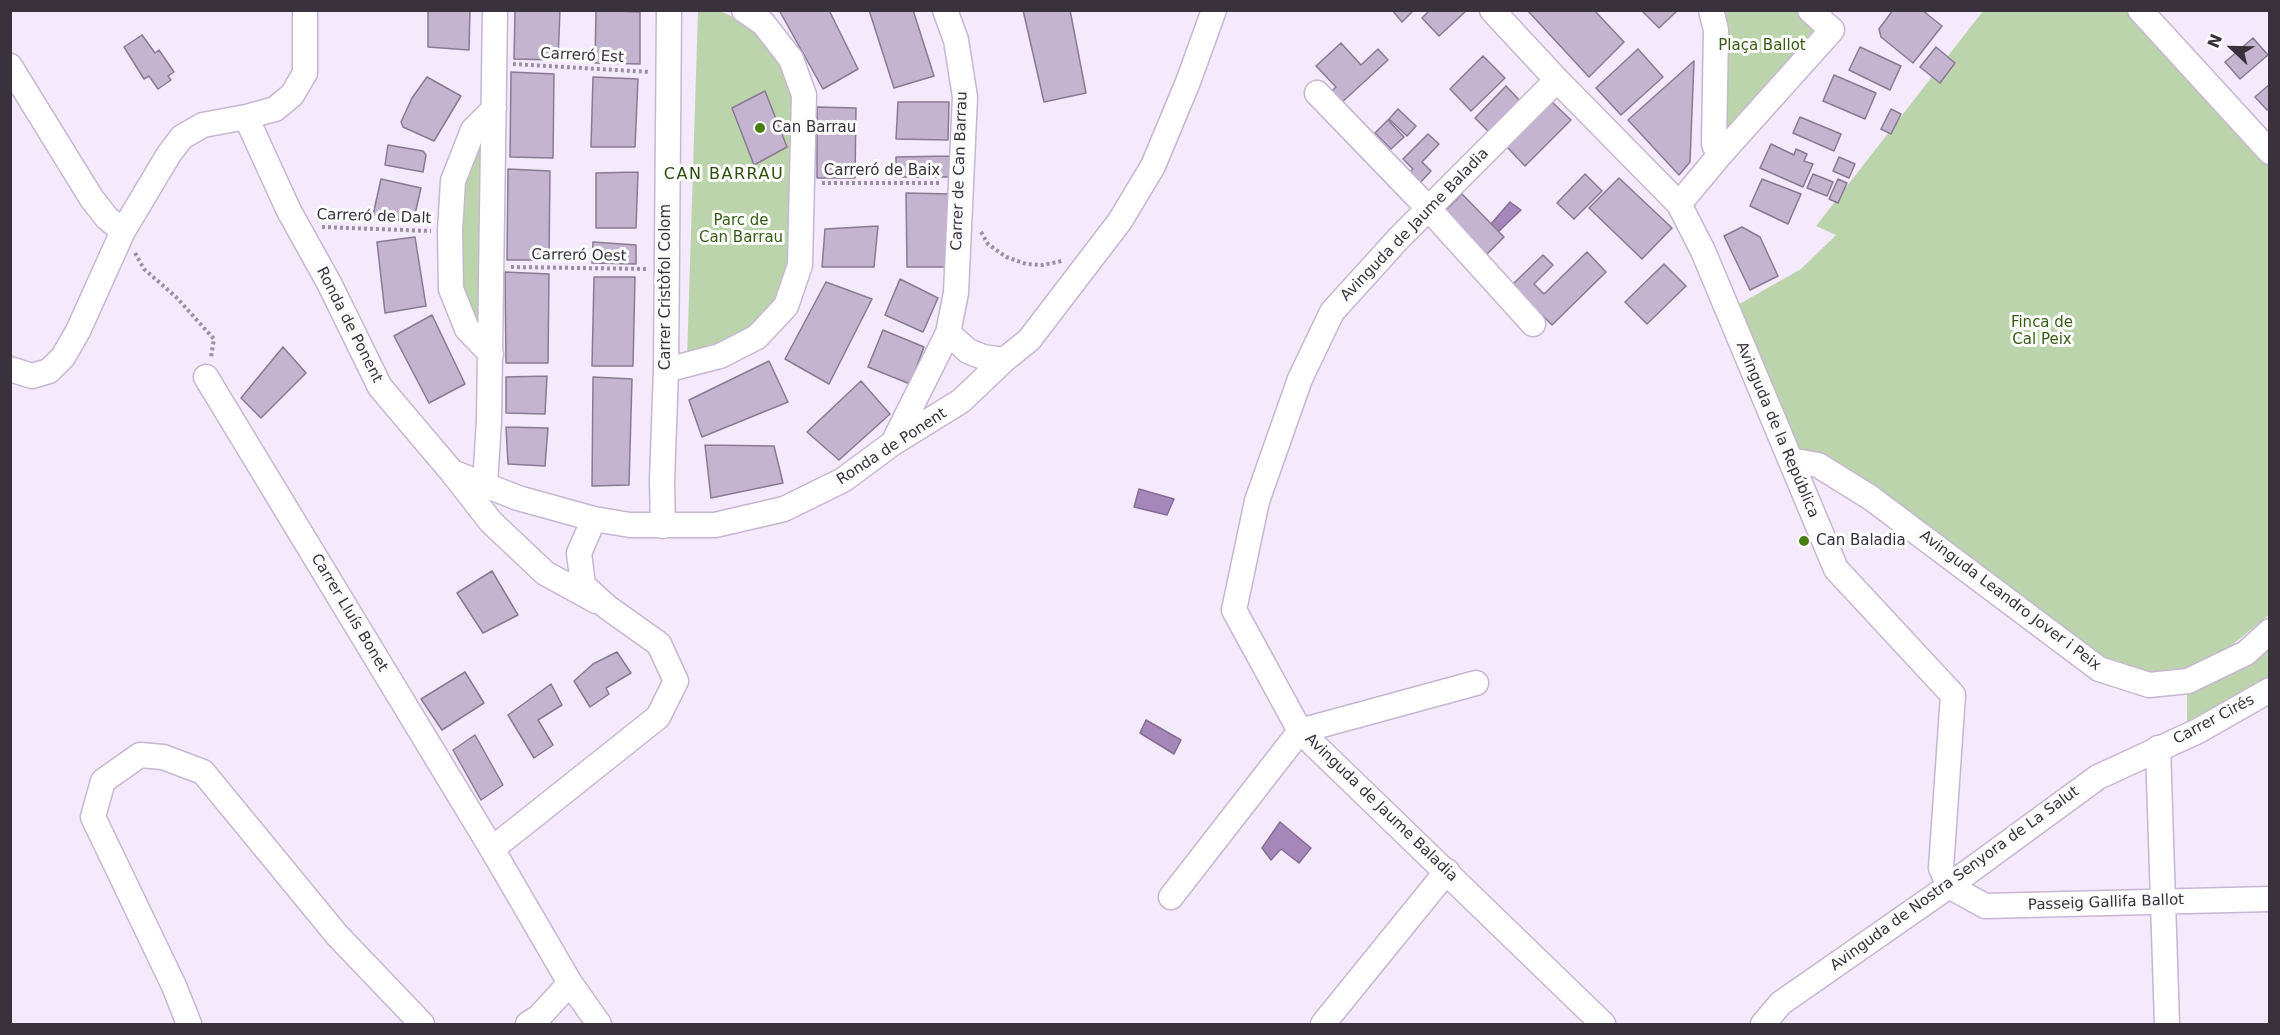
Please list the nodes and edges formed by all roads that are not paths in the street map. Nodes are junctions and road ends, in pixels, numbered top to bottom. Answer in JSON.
{"nodes":[{"id":1,"x":305,"y":10,"type":"edge"},
{"id":2,"x":495,"y":10,"type":"edge"},
{"id":3,"x":669,"y":10,"type":"edge"},
{"id":4,"x":744,"y":10,"type":"edge"},
{"id":5,"x":945,"y":10,"type":"edge"},
{"id":6,"x":1214,"y":10,"type":"edge"},
{"id":7,"x":1492,"y":10,"type":"edge"},
{"id":8,"x":1711,"y":10,"type":"edge"},
{"id":9,"x":1810,"y":10,"type":"edge"},
{"id":10,"x":2140,"y":10,"type":"edge"},
{"id":11,"x":10,"y":66,"type":"edge"},
{"id":12,"x":1557,"y":80,"type":"junction"},
{"id":13,"x":1317,"y":93,"type":"dead end"},
{"id":14,"x":494,"y":108,"type":"junction"},
{"id":15,"x":246,"y":117,"type":"junction"},
{"id":16,"x":2270,"y":152,"type":"edge"},
{"id":17,"x":1719,"y":156,"type":"junction"},
{"id":18,"x":1679,"y":204,"type":"junction"},
{"id":19,"x":1429,"y":209,"type":"junction"},
{"id":20,"x":123,"y":231,"type":"junction"},
{"id":21,"x":1533,"y":324,"type":"dead end"},
{"id":22,"x":948,"y":333,"type":"junction"},
{"id":23,"x":491,"y":354,"type":"junction"},
{"id":24,"x":1004,"y":360,"type":"junction"},
{"id":25,"x":10,"y":369,"type":"edge"},
{"id":26,"x":666,"y":370,"type":"junction"},
{"id":27,"x":207,"y":377,"type":"road end"},
{"id":28,"x":893,"y":443,"type":"junction"},
{"id":29,"x":1790,"y":460,"type":"junction"},
{"id":30,"x":452,"y":472,"type":"junction"},
{"id":31,"x":485,"y":485,"type":"junction"},
{"id":32,"x":594,"y":519,"type":"junction"},
{"id":33,"x":663,"y":526,"type":"junction"},
{"id":34,"x":607,"y":607,"type":"junction"},
{"id":35,"x":2270,"y":631,"type":"edge"},
{"id":36,"x":1476,"y":683,"type":"dead end"},
{"id":37,"x":2270,"y":690,"type":"edge"},
{"id":38,"x":1300,"y":731,"type":"junction"},
{"id":39,"x":2158,"y":748,"type":"junction"},
{"id":40,"x":492,"y":849,"type":"junction"},
{"id":41,"x":1447,"y":871,"type":"junction"},
{"id":42,"x":1949,"y":886,"type":"junction"},
{"id":43,"x":1170,"y":897,"type":"dead end"},
{"id":44,"x":2270,"y":899,"type":"edge"},
{"id":45,"x":2162,"y":901,"type":"junction"},
{"id":46,"x":570,"y":983,"type":"junction"},
{"id":47,"x":189,"y":1024,"type":"edge"},
{"id":48,"x":422,"y":1024,"type":"edge"},
{"id":49,"x":528,"y":1024,"type":"edge"},
{"id":50,"x":599,"y":1024,"type":"edge"},
{"id":51,"x":1323,"y":1024,"type":"edge"},
{"id":52,"x":1603,"y":1024,"type":"edge"},
{"id":53,"x":1763,"y":1024,"type":"edge"},
{"id":54,"x":2167,"y":1024,"type":"edge"}],
"edges":[{"from":1,"to":15,"type":"street"},
{"from":2,"to":14,"type":"street"},
{"from":3,"to":26,"type":"street","name":"Carrer Cristòfol Colom"},
{"from":4,"to":26,"type":"street"},
{"from":5,"to":22,"type":"street","name":"Carrer de Can Barrau"},
{"from":6,"to":24,"type":"street","name":"Ronda de Ponent"},
{"from":7,"to":12,"type":"street","name":"Avinguda de la República"},
{"from":8,"to":17,"type":"street"},
{"from":9,"to":17,"type":"street"},
{"from":10,"to":16,"type":"street"},
{"from":11,"to":20,"type":"street"},
{"from":12,"to":18,"type":"street","name":"Avinguda de la República"},
{"from":12,"to":19,"type":"street","name":"Avinguda de Jaume Baladia"},
{"from":13,"to":19,"type":"street"},
{"from":14,"to":23,"type":"street"},
{"from":14,"to":23,"type":"street"},
{"from":15,"to":20,"type":"street"},
{"from":15,"to":30,"type":"street","name":"Ronda de Ponent"},
{"from":17,"to":18,"type":"street"},
{"from":18,"to":29,"type":"street","name":"Avinguda de la República"},
{"from":19,"to":21,"type":"street"},
{"from":19,"to":38,"type":"street","name":"Avinguda de Jaume Baladia"},
{"from":20,"to":25,"type":"street"},
{"from":22,"to":24,"type":"street"},
{"from":22,"to":28,"type":"street","name":"Carrer de Can Barrau"},
{"from":23,"to":31,"type":"street"},
{"from":24,"to":28,"type":"street","name":"Ronda de Ponent"},
{"from":26,"to":33,"type":"street","name":"Carrer Cristòfol Colom"},
{"from":27,"to":40,"type":"street","name":"Carrer Lluís Bonet"},
{"from":28,"to":33,"type":"street","name":"Ronda de Ponent"},
{"from":29,"to":35,"type":"street","name":"Avinguda Leandro Jover i Peix"},
{"from":29,"to":42,"type":"street","name":"Avinguda de la República"},
{"from":30,"to":31,"type":"street","name":"Ronda de Ponent"},
{"from":30,"to":34,"type":"street"},
{"from":31,"to":32,"type":"street","name":"Ronda de Ponent"},
{"from":32,"to":33,"type":"street","name":"Ronda de Ponent"},
{"from":32,"to":34,"type":"street"},
{"from":34,"to":40,"type":"street"},
{"from":36,"to":38,"type":"street"},
{"from":37,"to":39,"type":"street","name":"Carrer Cirés"},
{"from":38,"to":41,"type":"street","name":"Avinguda de Jaume Baladia"},
{"from":38,"to":43,"type":"street"},
{"from":39,"to":42,"type":"street","name":"Avinguda de Nostra Senyora de La Salut"},
{"from":39,"to":45,"type":"street"},
{"from":40,"to":46,"type":"street","name":"Carrer Lluís Bonet"},
{"from":41,"to":51,"type":"street"},
{"from":41,"to":52,"type":"street","name":"Avinguda de Jaume Baladia"},
{"from":42,"to":45,"type":"street","name":"Passeig Gallifa Ballot"},
{"from":42,"to":53,"type":"street","name":"Avinguda de Nostra Senyora de La Salut"},
{"from":44,"to":45,"type":"street","name":"Passeig Gallifa Ballot"},
{"from":45,"to":54,"type":"street"},
{"from":46,"to":49,"type":"street"},
{"from":46,"to":50,"type":"street","name":"Carrer Lluís Bonet"},
{"from":47,"to":48,"type":"street"}]}
